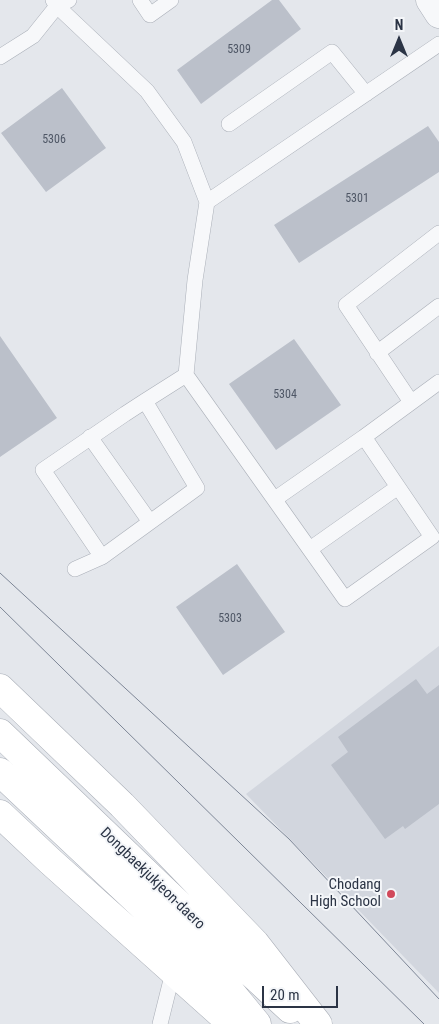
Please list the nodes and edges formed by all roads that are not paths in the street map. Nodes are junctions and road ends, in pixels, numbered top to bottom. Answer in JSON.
{"nodes":[{"id":1,"x":140,"y":0,"type":"edge"},
{"id":2,"x":171,"y":0,"type":"edge"},
{"id":3,"x":430,"y":0,"type":"edge"},
{"id":4,"x":59,"y":2,"type":"edge"},
{"id":5,"x":439,"y":14,"type":"edge"},
{"id":6,"x":439,"y":44,"type":"edge"},
{"id":7,"x":0,"y":57,"type":"edge"},
{"id":8,"x":366,"y":94,"type":"junction"},
{"id":9,"x":229,"y":124,"type":"dead end"},
{"id":10,"x":207,"y":202,"type":"junction"},
{"id":11,"x":439,"y":233,"type":"edge"},
{"id":12,"x":439,"y":306,"type":"edge"},
{"id":13,"x":377,"y":353,"type":"junction"},
{"id":14,"x":186,"y":375,"type":"junction"},
{"id":15,"x":439,"y":382,"type":"edge"},
{"id":16,"x":145,"y":401,"type":"junction"},
{"id":17,"x":411,"y":402,"type":"junction"},
{"id":18,"x":90,"y":437,"type":"junction"},
{"id":19,"x":364,"y":437,"type":"junction"},
{"id":20,"x":398,"y":487,"type":"junction"},
{"id":21,"x":275,"y":499,"type":"junction"},
{"id":22,"x":150,"y":522,"type":"junction"},
{"id":23,"x":310,"y":549,"type":"junction"},
{"id":24,"x":102,"y":557,"type":"junction"},
{"id":25,"x":75,"y":570,"type":"dead end"},
{"id":26,"x":0,"y":688,"type":"edge"},
{"id":27,"x":0,"y":733,"type":"edge"},
{"id":28,"x":0,"y":772,"type":"edge"},
{"id":29,"x":0,"y":814,"type":"edge"},
{"id":30,"x":173,"y":972,"type":"junction"},
{"id":31,"x":160,"y":1024,"type":"edge"},
{"id":32,"x":232,"y":1024,"type":"edge"},
{"id":33,"x":257,"y":1024,"type":"edge"},
{"id":34,"x":306,"y":1024,"type":"edge"},
{"id":35,"x":318,"y":1024,"type":"edge"}],
"edges":[{"from":1,"to":2,"type":"lane"},
{"from":3,"to":5,"type":"street"},
{"from":4,"to":7,"type":"lane"},
{"from":4,"to":10,"type":"lane"},
{"from":6,"to":8,"type":"lane"},
{"from":8,"to":9,"type":"lane"},
{"from":8,"to":10,"type":"lane"},
{"from":10,"to":14,"type":"lane"},
{"from":11,"to":13,"type":"lane"},
{"from":12,"to":13,"type":"lane"},
{"from":13,"to":17,"type":"lane"},
{"from":14,"to":16,"type":"lane"},
{"from":14,"to":21,"type":"lane"},
{"from":15,"to":17,"type":"lane"},
{"from":16,"to":18,"type":"lane"},
{"from":16,"to":22,"type":"lane"},
{"from":17,"to":19,"type":"lane"},
{"from":18,"to":22,"type":"lane"},
{"from":18,"to":24,"type":"lane"},
{"from":19,"to":20,"type":"lane"},
{"from":19,"to":21,"type":"lane"},
{"from":20,"to":23,"type":"lane"},
{"from":20,"to":23,"type":"lane"},
{"from":21,"to":23,"type":"lane"},
{"from":22,"to":24,"type":"lane"},
{"from":24,"to":25,"type":"lane"},
{"from":26,"to":35,"type":"main road"},
{"from":27,"to":34,"type":"main road","name":"Dongbaekjukjeon-daero"},
{"from":28,"to":33,"type":"main road","name":"Dongbaekjukjeon-daero"},
{"from":29,"to":30,"type":"main road"},
{"from":30,"to":31,"type":"lane"},
{"from":30,"to":32,"type":"main road"}]}
